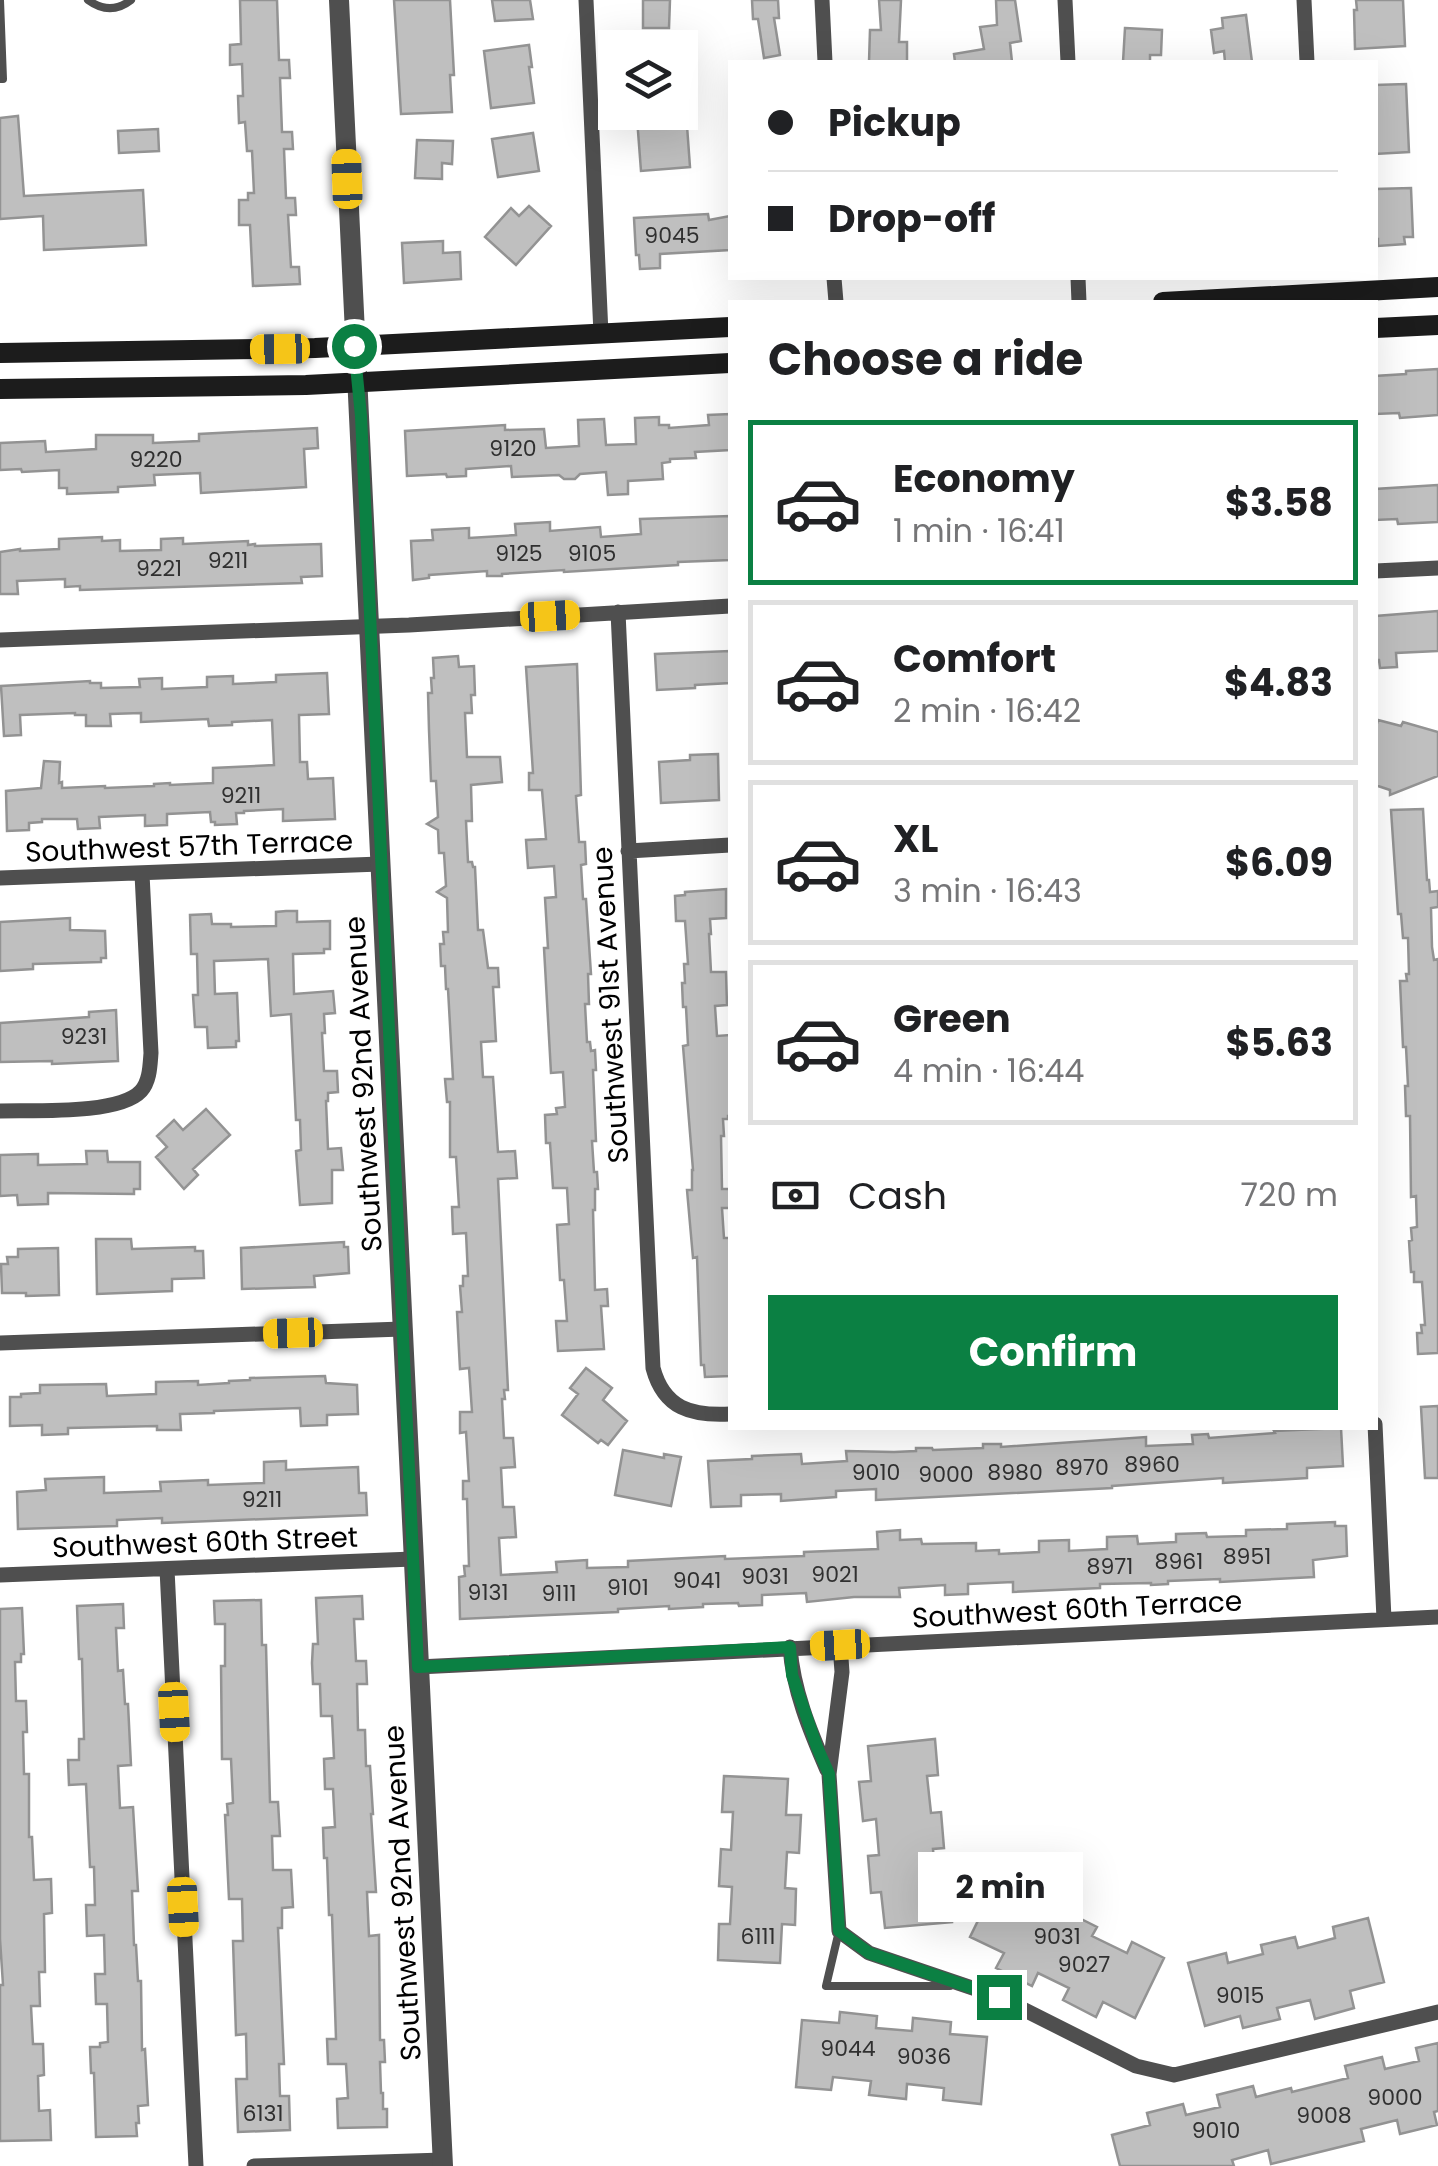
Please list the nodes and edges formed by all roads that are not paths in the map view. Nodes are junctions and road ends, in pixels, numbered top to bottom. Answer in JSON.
{"nodes":[{"id":1,"x":0,"y":0,"type":"edge"},
{"id":2,"x":88,"y":0,"type":"edge"},
{"id":3,"x":131,"y":0,"type":"edge"},
{"id":4,"x":339,"y":0,"type":"edge"},
{"id":5,"x":586,"y":0,"type":"edge"},
{"id":6,"x":822,"y":0,"type":"edge"},
{"id":7,"x":1065,"y":0,"type":"edge"},
{"id":8,"x":1304,"y":0,"type":"edge"},
{"id":9,"x":825,"y":60,"type":"edge"},
{"id":10,"x":1068,"y":60,"type":"edge"},
{"id":11,"x":1307,"y":60,"type":"edge"},
{"id":12,"x":0,"y":79,"type":"edge"},
{"id":13,"x":1438,"y":287,"type":"edge"},
{"id":14,"x":1317,"y":291,"type":"edge"},
{"id":15,"x":1191,"y":300,"type":"edge"},
{"id":16,"x":1438,"y":325,"type":"edge"},
{"id":17,"x":728,"y":327,"type":"edge"},
{"id":18,"x":1378,"y":328,"type":"edge"},
{"id":19,"x":601,"y":334,"type":"junction"},
{"id":20,"x":354,"y":346,"type":"junction"},
{"id":21,"x":0,"y":353,"type":"edge"},
{"id":22,"x":728,"y":363,"type":"edge"},
{"id":23,"x":357,"y":383,"type":"junction"},
{"id":24,"x":0,"y":389,"type":"edge"},
{"id":25,"x":1438,"y":568,"type":"edge"},
{"id":26,"x":1378,"y":572,"type":"edge"},
{"id":27,"x":728,"y":606,"type":"edge"},
{"id":28,"x":618,"y":612,"type":"junction"},
{"id":29,"x":369,"y":626,"type":"junction"},
{"id":30,"x":0,"y":640,"type":"edge"},
{"id":31,"x":728,"y":845,"type":"edge"},
{"id":32,"x":628,"y":850,"type":"junction"},
{"id":33,"x":380,"y":864,"type":"junction"},
{"id":34,"x":142,"y":874,"type":"junction"},
{"id":35,"x":0,"y":878,"type":"edge"},
{"id":36,"x":0,"y":1111,"type":"edge"},
{"id":37,"x":402,"y":1330,"type":"junction"},
{"id":38,"x":0,"y":1343,"type":"edge"},
{"id":39,"x":728,"y":1414,"type":"edge"},
{"id":40,"x":1375,"y":1430,"type":"edge"},
{"id":41,"x":413,"y":1559,"type":"junction"},
{"id":42,"x":167,"y":1568,"type":"junction"},
{"id":43,"x":0,"y":1575,"type":"edge"},
{"id":44,"x":1438,"y":1616,"type":"edge"},
{"id":45,"x":1384,"y":1619,"type":"junction"},
{"id":46,"x":840,"y":1645,"type":"junction"},
{"id":47,"x":790,"y":1647,"type":"junction"},
{"id":48,"x":418,"y":1667,"type":"junction"},
{"id":49,"x":829,"y":1774,"type":"junction"},
{"id":50,"x":839,"y":1931,"type":"junction"},
{"id":51,"x":966,"y":1986,"type":"junction"},
{"id":52,"x":1438,"y":2012,"type":"edge"},
{"id":53,"x":443,"y":2163,"type":"edge"},
{"id":54,"x":196,"y":2166,"type":"edge"},
{"id":55,"x":254,"y":2166,"type":"edge"}],
"edges":[{"from":1,"to":12,"type":"lane"},
{"from":2,"to":3,"type":"lane"},
{"from":4,"to":20,"type":"street","name":"Southwest 92nd Avenue"},
{"from":5,"to":19,"type":"street"},
{"from":6,"to":9,"type":"street"},
{"from":7,"to":10,"type":"street"},
{"from":8,"to":11,"type":"street"},
{"from":13,"to":14,"type":"main road"},
{"from":14,"to":15,"type":"main road"},
{"from":16,"to":18,"type":"main road"},
{"from":17,"to":19,"type":"main road"},
{"from":19,"to":20,"type":"main road"},
{"from":20,"to":21,"type":"main road"},
{"from":20,"to":23,"type":"street","name":"Southwest 92nd Avenue"},
{"from":22,"to":23,"type":"main road"},
{"from":23,"to":24,"type":"main road"},
{"from":23,"to":29,"type":"street","name":"Southwest 92nd Avenue"},
{"from":25,"to":26,"type":"street"},
{"from":27,"to":28,"type":"street"},
{"from":28,"to":29,"type":"street"},
{"from":28,"to":32,"type":"street","name":"Southwest 91st Avenue"},
{"from":29,"to":30,"type":"street"},
{"from":29,"to":33,"type":"street","name":"Southwest 92nd Avenue"},
{"from":31,"to":32,"type":"street"},
{"from":32,"to":39,"type":"street","name":"Southwest 91st Avenue"},
{"from":33,"to":34,"type":"street","name":"Southwest 57th Terrace"},
{"from":33,"to":37,"type":"street","name":"Southwest 92nd Avenue"},
{"from":34,"to":35,"type":"street","name":"Southwest 57th Terrace"},
{"from":34,"to":36,"type":"street"},
{"from":37,"to":38,"type":"street"},
{"from":37,"to":41,"type":"street","name":"Southwest 92nd Avenue"},
{"from":40,"to":45,"type":"street"},
{"from":41,"to":42,"type":"street","name":"Southwest 60th Street"},
{"from":41,"to":48,"type":"street","name":"Southwest 92nd Avenue"},
{"from":42,"to":43,"type":"street","name":"Southwest 60th Street"},
{"from":42,"to":54,"type":"street"},
{"from":44,"to":45,"type":"street","name":"Southwest 60th Terrace"},
{"from":45,"to":46,"type":"street","name":"Southwest 60th Terrace"},
{"from":46,"to":47,"type":"street","name":"Southwest 60th Terrace"},
{"from":46,"to":49,"type":"street"},
{"from":47,"to":48,"type":"street","name":"Southwest 60th Terrace"},
{"from":47,"to":49,"type":"street"},
{"from":48,"to":53,"type":"street","name":"Southwest 92nd Avenue"},
{"from":49,"to":50,"type":"street"},
{"from":50,"to":51,"type":"street"},
{"from":50,"to":51,"type":"lane"},
{"from":51,"to":52,"type":"street"},
{"from":53,"to":55,"type":"street"}]}
